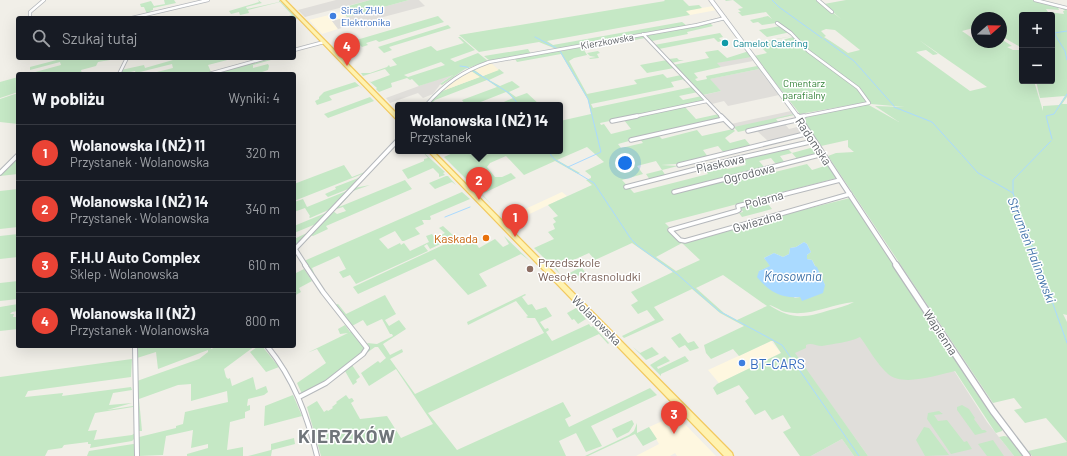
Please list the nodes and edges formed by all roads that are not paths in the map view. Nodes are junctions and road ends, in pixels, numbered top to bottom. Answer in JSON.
{"nodes":[{"id":1,"x":44,"y":0,"type":"edge"},
{"id":2,"x":208,"y":0,"type":"edge"},
{"id":3,"x":283,"y":0,"type":"edge"},
{"id":4,"x":711,"y":0,"type":"edge"},
{"id":5,"x":818,"y":0,"type":"edge"},
{"id":6,"x":1036,"y":0,"type":"edge"},
{"id":7,"x":1067,"y":8,"type":"edge"},
{"id":8,"x":832,"y":12,"type":"dead end"},
{"id":9,"x":30,"y":16,"type":"edge"},
{"id":10,"x":147,"y":16,"type":"edge"},
{"id":11,"x":725,"y":18,"type":"junction"},
{"id":12,"x":777,"y":23,"type":"dead end"},
{"id":13,"x":643,"y":34,"type":"junction"},
{"id":14,"x":324,"y":42,"type":"junction"},
{"id":15,"x":296,"y":49,"type":"edge"},
{"id":16,"x":125,"y":60,"type":"edge"},
{"id":17,"x":259,"y":60,"type":"edge"},
{"id":18,"x":120,"y":72,"type":"edge"},
{"id":19,"x":216,"y":72,"type":"edge"},
{"id":20,"x":707,"y":101,"type":"junction"},
{"id":21,"x":429,"y":102,"type":"edge"},
{"id":22,"x":395,"y":115,"type":"edge"},
{"id":23,"x":724,"y":118,"type":"junction"},
{"id":24,"x":799,"y":118,"type":"junction"},
{"id":25,"x":612,"y":121,"type":"dead end"},
{"id":26,"x":732,"y":127,"type":"dead end"},
{"id":27,"x":748,"y":131,"type":"dead end"},
{"id":28,"x":809,"y":133,"type":"junction"},
{"id":29,"x":630,"y":140,"type":"dead end"},
{"id":30,"x":814,"y":141,"type":"junction"},
{"id":31,"x":395,"y":143,"type":"edge"},
{"id":32,"x":433,"y":154,"type":"edge"},
{"id":33,"x":823,"y":154,"type":"junction"},
{"id":34,"x":16,"y":156,"type":"edge"},
{"id":35,"x":678,"y":165,"type":"dead end"},
{"id":36,"x":0,"y":173,"type":"edge"},
{"id":37,"x":840,"y":180,"type":"junction"},
{"id":38,"x":626,"y":187,"type":"dead end"},
{"id":39,"x":674,"y":192,"type":"dead end"},
{"id":40,"x":850,"y":194,"type":"junction"},
{"id":41,"x":858,"y":206,"type":"joint"},
{"id":42,"x":671,"y":229,"type":"joint"},
{"id":43,"x":296,"y":248,"type":"edge"},
{"id":44,"x":296,"y":251,"type":"edge"},
{"id":45,"x":135,"y":348,"type":"edge"},
{"id":46,"x":269,"y":348,"type":"edge"},
{"id":47,"x":299,"y":397,"type":"junction"},
{"id":48,"x":137,"y":456,"type":"edge"},
{"id":49,"x":317,"y":456,"type":"edge"},
{"id":50,"x":729,"y":456,"type":"edge"},
{"id":51,"x":1027,"y":456,"type":"edge"}],
"edges":[{"from":1,"to":9,"type":"street"},
{"from":2,"to":10,"type":"street"},
{"from":3,"to":14,"type":"main road"},
{"from":4,"to":11,"type":"street","name":"Radomska"},
{"from":5,"to":8,"type":"street"},
{"from":6,"to":7,"type":"street"},
{"from":11,"to":13,"type":"street","name":"Kierzkowska"},
{"from":11,"to":24,"type":"street","name":"Radomska"},
{"from":12,"to":24,"type":"street"},
{"from":13,"to":20,"type":"street"},
{"from":13,"to":21,"type":"street","name":"Kierzkowska"},
{"from":14,"to":15,"type":"street"},
{"from":14,"to":22,"type":"main road"},
{"from":16,"to":18,"type":"street"},
{"from":17,"to":19,"type":"street"},
{"from":20,"to":23,"type":"street"},
{"from":20,"to":25,"type":"street"},
{"from":23,"to":26,"type":"street"},
{"from":23,"to":29,"type":"street"},
{"from":24,"to":27,"type":"street"},
{"from":24,"to":28,"type":"street","name":"Radomska"},
{"from":28,"to":30,"type":"street","name":"Radomska"},
{"from":28,"to":35,"type":"street"},
{"from":30,"to":33,"type":"street","name":"Radomska"},
{"from":30,"to":38,"type":"street","name":"Piaskowa"},
{"from":31,"to":43,"type":"street"},
{"from":32,"to":50,"type":"main road","name":"Wolanowska"},
{"from":33,"to":37,"type":"street","name":"Radomska"},
{"from":33,"to":39,"type":"street","name":"Ogrodowa"},
{"from":34,"to":36,"type":"street"},
{"from":37,"to":40,"type":"street","name":"Radomska"},
{"from":37,"to":42,"type":"street","name":"Polarna"},
{"from":40,"to":41,"type":"street","name":"Radomska"},
{"from":40,"to":42,"type":"street","name":"Gwiezdna"},
{"from":41,"to":51,"type":"street","name":"Wapienna"},
{"from":44,"to":47,"type":"street"},
{"from":45,"to":48,"type":"street"},
{"from":46,"to":47,"type":"street"},
{"from":47,"to":49,"type":"street"}]}
